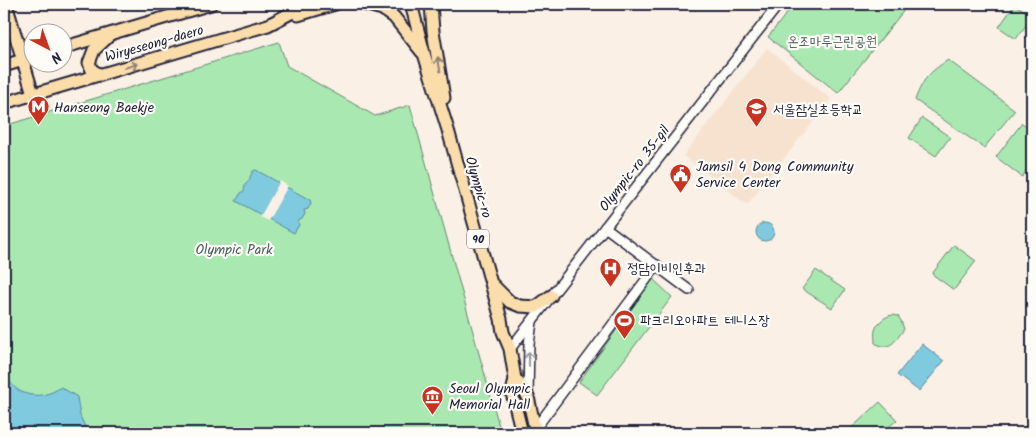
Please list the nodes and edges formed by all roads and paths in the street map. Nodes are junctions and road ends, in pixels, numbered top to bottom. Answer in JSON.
{"nodes":[{"id":1,"x":6,"y":4,"type":"edge"},
{"id":2,"x":211,"y":4,"type":"edge"},
{"id":3,"x":308,"y":4,"type":"edge"},
{"id":4,"x":334,"y":4,"type":"edge"},
{"id":5,"x":364,"y":4,"type":"edge"},
{"id":6,"x":412,"y":4,"type":"edge"},
{"id":7,"x":431,"y":4,"type":"edge"},
{"id":8,"x":779,"y":4,"type":"edge"},
{"id":9,"x":268,"y":25,"type":"junction"},
{"id":10,"x":112,"y":33,"type":"junction"},
{"id":11,"x":22,"y":44,"type":"edge"},
{"id":12,"x":72,"y":45,"type":"edge"},
{"id":13,"x":425,"y":56,"type":"junction"},
{"id":14,"x":22,"y":61,"type":"edge"},
{"id":15,"x":4,"y":66,"type":"edge"},
{"id":16,"x":30,"y":72,"type":"edge"},
{"id":17,"x":101,"y":75,"type":"junction"},
{"id":18,"x":33,"y":94,"type":"junction"},
{"id":19,"x":4,"y":103,"type":"edge"},
{"id":20,"x":448,"y":130,"type":"junction"},
{"id":21,"x":606,"y":227,"type":"junction"},
{"id":22,"x":657,"y":265,"type":"junction"},
{"id":23,"x":491,"y":283,"type":"junction"},
{"id":24,"x":689,"y":290,"type":"dead end"},
{"id":25,"x":551,"y":296,"type":"junction"},
{"id":26,"x":532,"y":321,"type":"junction"},
{"id":27,"x":510,"y":349,"type":"junction"},
{"id":28,"x":515,"y":379,"type":"junction"},
{"id":29,"x":528,"y":396,"type":"junction"},
{"id":30,"x":1032,"y":430,"type":"edge"},
{"id":31,"x":536,"y":431,"type":"edge"},
{"id":32,"x":522,"y":433,"type":"edge"},
{"id":33,"x":1029,"y":433,"type":"edge"}],
"edges":[{"from":1,"to":11,"type":"main road"},
{"from":2,"to":10,"type":"main road","name":"Wiryeseong-daero"},
{"from":3,"to":9,"type":"main road","name":"Wiryeseong-daero"},
{"from":4,"to":9,"type":"main road"},
{"from":5,"to":13,"type":"main road"},
{"from":6,"to":13,"type":"main road","name":"Olympic-ro","number":"90"},
{"from":20,"to":7,"type":"main road","number":"90","one_way":true},
{"from":8,"to":21,"type":"street","name":"Olympic-ro 35-gil"},
{"from":17,"to":9,"type":"main road","name":"Wiryeseong-daero","one_way":true},
{"from":10,"to":12,"type":"main road","name":"Wiryeseong-daero"},
{"from":10,"to":17,"type":"main road"},
{"from":13,"to":20,"type":"main road","name":"Olympic-ro","number":"90"},
{"from":14,"to":15,"type":"main road"},
{"from":16,"to":18,"type":"main road"},
{"from":17,"to":18,"type":"main road","name":"Wiryeseong-daero"},
{"from":18,"to":19,"type":"main road","name":"Wiryeseong-daero"},
{"from":20,"to":23,"type":"main road","name":"Olympic-ro","number":"90"},
{"from":21,"to":22,"type":"street"},
{"from":21,"to":25,"type":"street","name":"Olympic-ro 35-gil"},
{"from":22,"to":24,"type":"street"},
{"from":22,"to":31,"type":"street"},
{"from":23,"to":25,"type":"main road"},
{"from":23,"to":27,"type":"main road","name":"Olympic-ro","number":"90"},
{"from":25,"to":26,"type":"street","name":"Olympic-ro 35-gil"},
{"from":26,"to":27,"type":"street","name":"Olympic-ro 35-gil"},
{"from":29,"to":26,"type":"street","one_way":true},
{"from":27,"to":28,"type":"main road","name":"Olympic-ro","number":"90"},
{"from":28,"to":29,"type":"main road","name":"Olympic-ro","number":"90"},
{"from":28,"to":32,"type":"main road","name":"Olympic-ro","number":"90"},
{"from":29,"to":31,"type":"main road","name":"Olympic-ro","number":"90"},
{"from":30,"to":33,"type":"street"}]}
